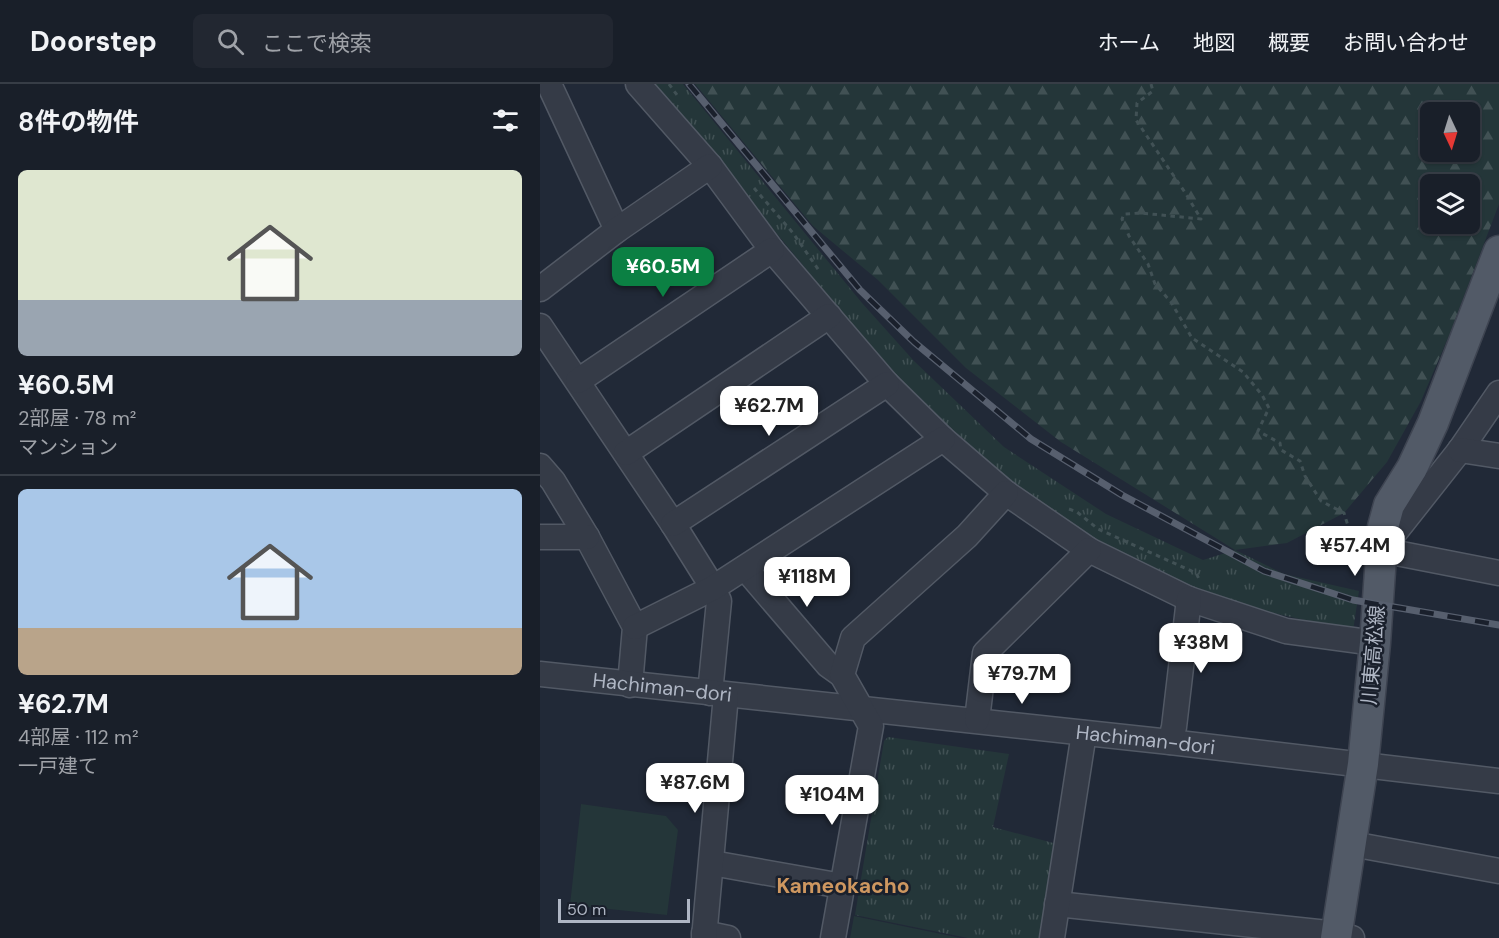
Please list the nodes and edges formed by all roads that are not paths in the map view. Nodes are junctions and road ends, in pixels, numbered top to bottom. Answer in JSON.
{"nodes":[{"id":1,"x":549,"y":84,"type":"edge"},
{"id":2,"x":638,"y":84,"type":"edge"},
{"id":3,"x":710,"y":166,"type":"junction"},
{"id":4,"x":617,"y":231,"type":"junction"},
{"id":5,"x":772,"y":250,"type":"junction"},
{"id":6,"x":1499,"y":251,"type":"edge"},
{"id":7,"x":540,"y":289,"type":"edge"},
{"id":8,"x":829,"y":316,"type":"junction"},
{"id":9,"x":540,"y":326,"type":"edge"},
{"id":10,"x":547,"y":353,"type":"edge"},
{"id":11,"x":578,"y":381,"type":"junction"},
{"id":12,"x":887,"y":384,"type":"junction"},
{"id":13,"x":1499,"y":393,"type":"edge"},
{"id":14,"x":943,"y":440,"type":"junction"},
{"id":15,"x":1460,"y":450,"type":"junction"},
{"id":16,"x":626,"y":453,"type":"junction"},
{"id":17,"x":1499,"y":456,"type":"edge"},
{"id":18,"x":540,"y":466,"type":"edge"},
{"id":19,"x":1006,"y":493,"type":"junction"},
{"id":20,"x":673,"y":524,"type":"junction"},
{"id":21,"x":540,"y":537,"type":"edge"},
{"id":22,"x":587,"y":537,"type":"junction"},
{"id":23,"x":1382,"y":539,"type":"junction"},
{"id":24,"x":1089,"y":550,"type":"junction"},
{"id":25,"x":745,"y":568,"type":"junction"},
{"id":26,"x":1499,"y":573,"type":"edge"},
{"id":27,"x":713,"y":588,"type":"junction"},
{"id":28,"x":1197,"y":592,"type":"junction"},
{"id":29,"x":635,"y":627,"type":"junction"},
{"id":30,"x":1375,"y":643,"type":"junction"},
{"id":31,"x":540,"y":674,"type":"edge"},
{"id":32,"x":842,"y":675,"type":"junction"},
{"id":33,"x":630,"y":685,"type":"junction"},
{"id":34,"x":718,"y":694,"type":"junction"},
{"id":35,"x":860,"y":708,"type":"junction"},
{"id":36,"x":977,"y":720,"type":"junction"},
{"id":37,"x":1084,"y":733,"type":"junction"},
{"id":38,"x":1170,"y":742,"type":"junction"},
{"id":39,"x":1363,"y":764,"type":"junction"},
{"id":40,"x":1499,"y":781,"type":"edge"},
{"id":41,"x":1352,"y":844,"type":"junction"},
{"id":42,"x":712,"y":863,"type":"junction"},
{"id":43,"x":1499,"y":871,"type":"edge"},
{"id":44,"x":842,"y":886,"type":"junction"},
{"id":45,"x":1057,"y":904,"type":"junction"},
{"id":46,"x":704,"y":936,"type":"edge"},
{"id":47,"x":1342,"y":937,"type":"edge"},
{"id":48,"x":728,"y":938,"type":"edge"},
{"id":49,"x":833,"y":938,"type":"edge"},
{"id":50,"x":1052,"y":938,"type":"edge"}],
"edges":[{"from":1,"to":4,"type":"street"},
{"from":2,"to":3,"type":"street"},
{"from":3,"to":4,"type":"street"},
{"from":3,"to":5,"type":"street"},
{"from":4,"to":7,"type":"street"},
{"from":5,"to":8,"type":"street"},
{"from":5,"to":11,"type":"street"},
{"from":6,"to":23,"type":"main road","name":"川東高松線"},
{"from":8,"to":12,"type":"street"},
{"from":8,"to":16,"type":"street"},
{"from":9,"to":10,"type":"street"},
{"from":10,"to":11,"type":"street"},
{"from":11,"to":16,"type":"street"},
{"from":12,"to":14,"type":"street"},
{"from":12,"to":20,"type":"street"},
{"from":13,"to":15,"type":"street"},
{"from":14,"to":19,"type":"street"},
{"from":14,"to":25,"type":"street"},
{"from":15,"to":17,"type":"street"},
{"from":15,"to":23,"type":"street"},
{"from":16,"to":20,"type":"street"},
{"from":18,"to":22,"type":"street"},
{"from":19,"to":24,"type":"street"},
{"from":19,"to":32,"type":"street"},
{"from":20,"to":27,"type":"street"},
{"from":21,"to":22,"type":"street"},
{"from":22,"to":29,"type":"street"},
{"from":23,"to":26,"type":"street"},
{"from":23,"to":30,"type":"main road","name":"川東高松線"},
{"from":24,"to":28,"type":"street"},
{"from":24,"to":36,"type":"street"},
{"from":25,"to":27,"type":"street"},
{"from":25,"to":32,"type":"street"},
{"from":27,"to":29,"type":"street"},
{"from":27,"to":34,"type":"street"},
{"from":28,"to":30,"type":"street"},
{"from":28,"to":38,"type":"street"},
{"from":29,"to":33,"type":"street"},
{"from":30,"to":39,"type":"main road","name":"川東高松線"},
{"from":31,"to":33,"type":"street","name":"Hachiman-dori"},
{"from":32,"to":35,"type":"street"},
{"from":33,"to":34,"type":"street","name":"Hachiman-dori"},
{"from":34,"to":35,"type":"street","name":"Hachiman-dori"},
{"from":34,"to":42,"type":"street"},
{"from":35,"to":36,"type":"street","name":"Hachiman-dori"},
{"from":35,"to":44,"type":"street"},
{"from":36,"to":37,"type":"street","name":"Hachiman-dori"},
{"from":37,"to":38,"type":"street","name":"Hachiman-dori"},
{"from":37,"to":45,"type":"street"},
{"from":38,"to":39,"type":"street","name":"Hachiman-dori"},
{"from":39,"to":40,"type":"street","name":"Hachiman-dori"},
{"from":39,"to":41,"type":"main road","name":"川東高松線"},
{"from":41,"to":43,"type":"street"},
{"from":41,"to":47,"type":"main road","name":"川東高松線"},
{"from":42,"to":44,"type":"street"},
{"from":42,"to":46,"type":"street"},
{"from":44,"to":49,"type":"street"},
{"from":45,"to":47,"type":"street"},
{"from":45,"to":50,"type":"street"},
{"from":46,"to":48,"type":"street"}]}
